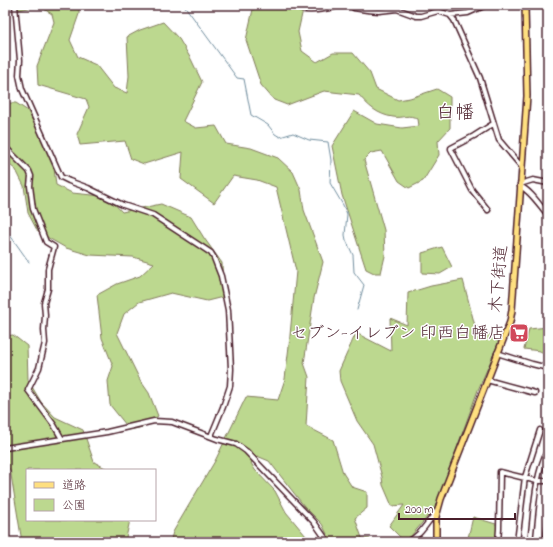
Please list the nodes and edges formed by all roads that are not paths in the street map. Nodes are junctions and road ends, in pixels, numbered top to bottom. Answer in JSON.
{"nodes":[{"id":1,"x":15,"y":5,"type":"edge"},
{"id":2,"x":294,"y":5,"type":"edge"},
{"id":3,"x":342,"y":5,"type":"edge"},
{"id":4,"x":350,"y":5,"type":"edge"},
{"id":5,"x":486,"y":5,"type":"edge"},
{"id":6,"x":525,"y":5,"type":"edge"},
{"id":7,"x":450,"y":15,"type":"junction"},
{"id":8,"x":493,"y":124,"type":"junction"},
{"id":9,"x":5,"y":147,"type":"edge"},
{"id":10,"x":521,"y":166,"type":"junction"},
{"id":11,"x":548,"y":183,"type":"edge"},
{"id":12,"x":520,"y":185,"type":"junction"},
{"id":13,"x":488,"y":210,"type":"dead end"},
{"id":14,"x":548,"y":215,"type":"edge"},
{"id":15,"x":497,"y":353,"type":"junction"},
{"id":16,"x":548,"y":368,"type":"edge"},
{"id":17,"x":487,"y":380,"type":"junction"},
{"id":18,"x":535,"y":393,"type":"dead end"},
{"id":19,"x":540,"y":430,"type":"dead end"},
{"id":20,"x":210,"y":436,"type":"junction"},
{"id":21,"x":62,"y":439,"type":"junction"},
{"id":22,"x":5,"y":448,"type":"edge"},
{"id":23,"x":548,"y":450,"type":"edge"},
{"id":24,"x":525,"y":477,"type":"junction"},
{"id":25,"x":537,"y":481,"type":"junction"},
{"id":26,"x":548,"y":481,"type":"edge"},
{"id":27,"x":438,"y":510,"type":"junction"},
{"id":28,"x":548,"y":520,"type":"edge"},
{"id":29,"x":547,"y":532,"type":"edge"},
{"id":30,"x":328,"y":542,"type":"edge"},
{"id":31,"x":407,"y":542,"type":"edge"},
{"id":32,"x":436,"y":542,"type":"edge"},
{"id":33,"x":497,"y":542,"type":"edge"},
{"id":34,"x":517,"y":542,"type":"edge"},
{"id":35,"x":530,"y":542,"type":"edge"},
{"id":36,"x":546,"y":542,"type":"edge"}],
"edges":[{"from":1,"to":20,"type":"street"},
{"from":2,"to":3,"type":"street"},
{"from":4,"to":7,"type":"street"},
{"from":5,"to":7,"type":"street"},
{"from":6,"to":10,"type":"main road","name":"木下街道"},
{"from":7,"to":8,"type":"street"},
{"from":8,"to":10,"type":"street"},
{"from":8,"to":13,"type":"street"},
{"from":9,"to":21,"type":"street"},
{"from":10,"to":12,"type":"main road","name":"木下街道"},
{"from":11,"to":12,"type":"street"},
{"from":12,"to":14,"type":"street"},
{"from":12,"to":15,"type":"main road","name":"木下街道"},
{"from":15,"to":16,"type":"street"},
{"from":15,"to":17,"type":"main road","name":"木下街道"},
{"from":17,"to":18,"type":"street"},
{"from":17,"to":27,"type":"main road","name":"木下街道"},
{"from":19,"to":24,"type":"street"},
{"from":20,"to":21,"type":"street"},
{"from":20,"to":30,"type":"street"},
{"from":21,"to":22,"type":"street"},
{"from":23,"to":25,"type":"street"},
{"from":24,"to":25,"type":"street"},
{"from":24,"to":33,"type":"street"},
{"from":24,"to":34,"type":"street"},
{"from":25,"to":26,"type":"street"},
{"from":25,"to":35,"type":"street"},
{"from":27,"to":31,"type":"street"},
{"from":27,"to":32,"type":"main road","name":"木下街道"},
{"from":28,"to":29,"type":"street"},
{"from":29,"to":36,"type":"street"}]}
